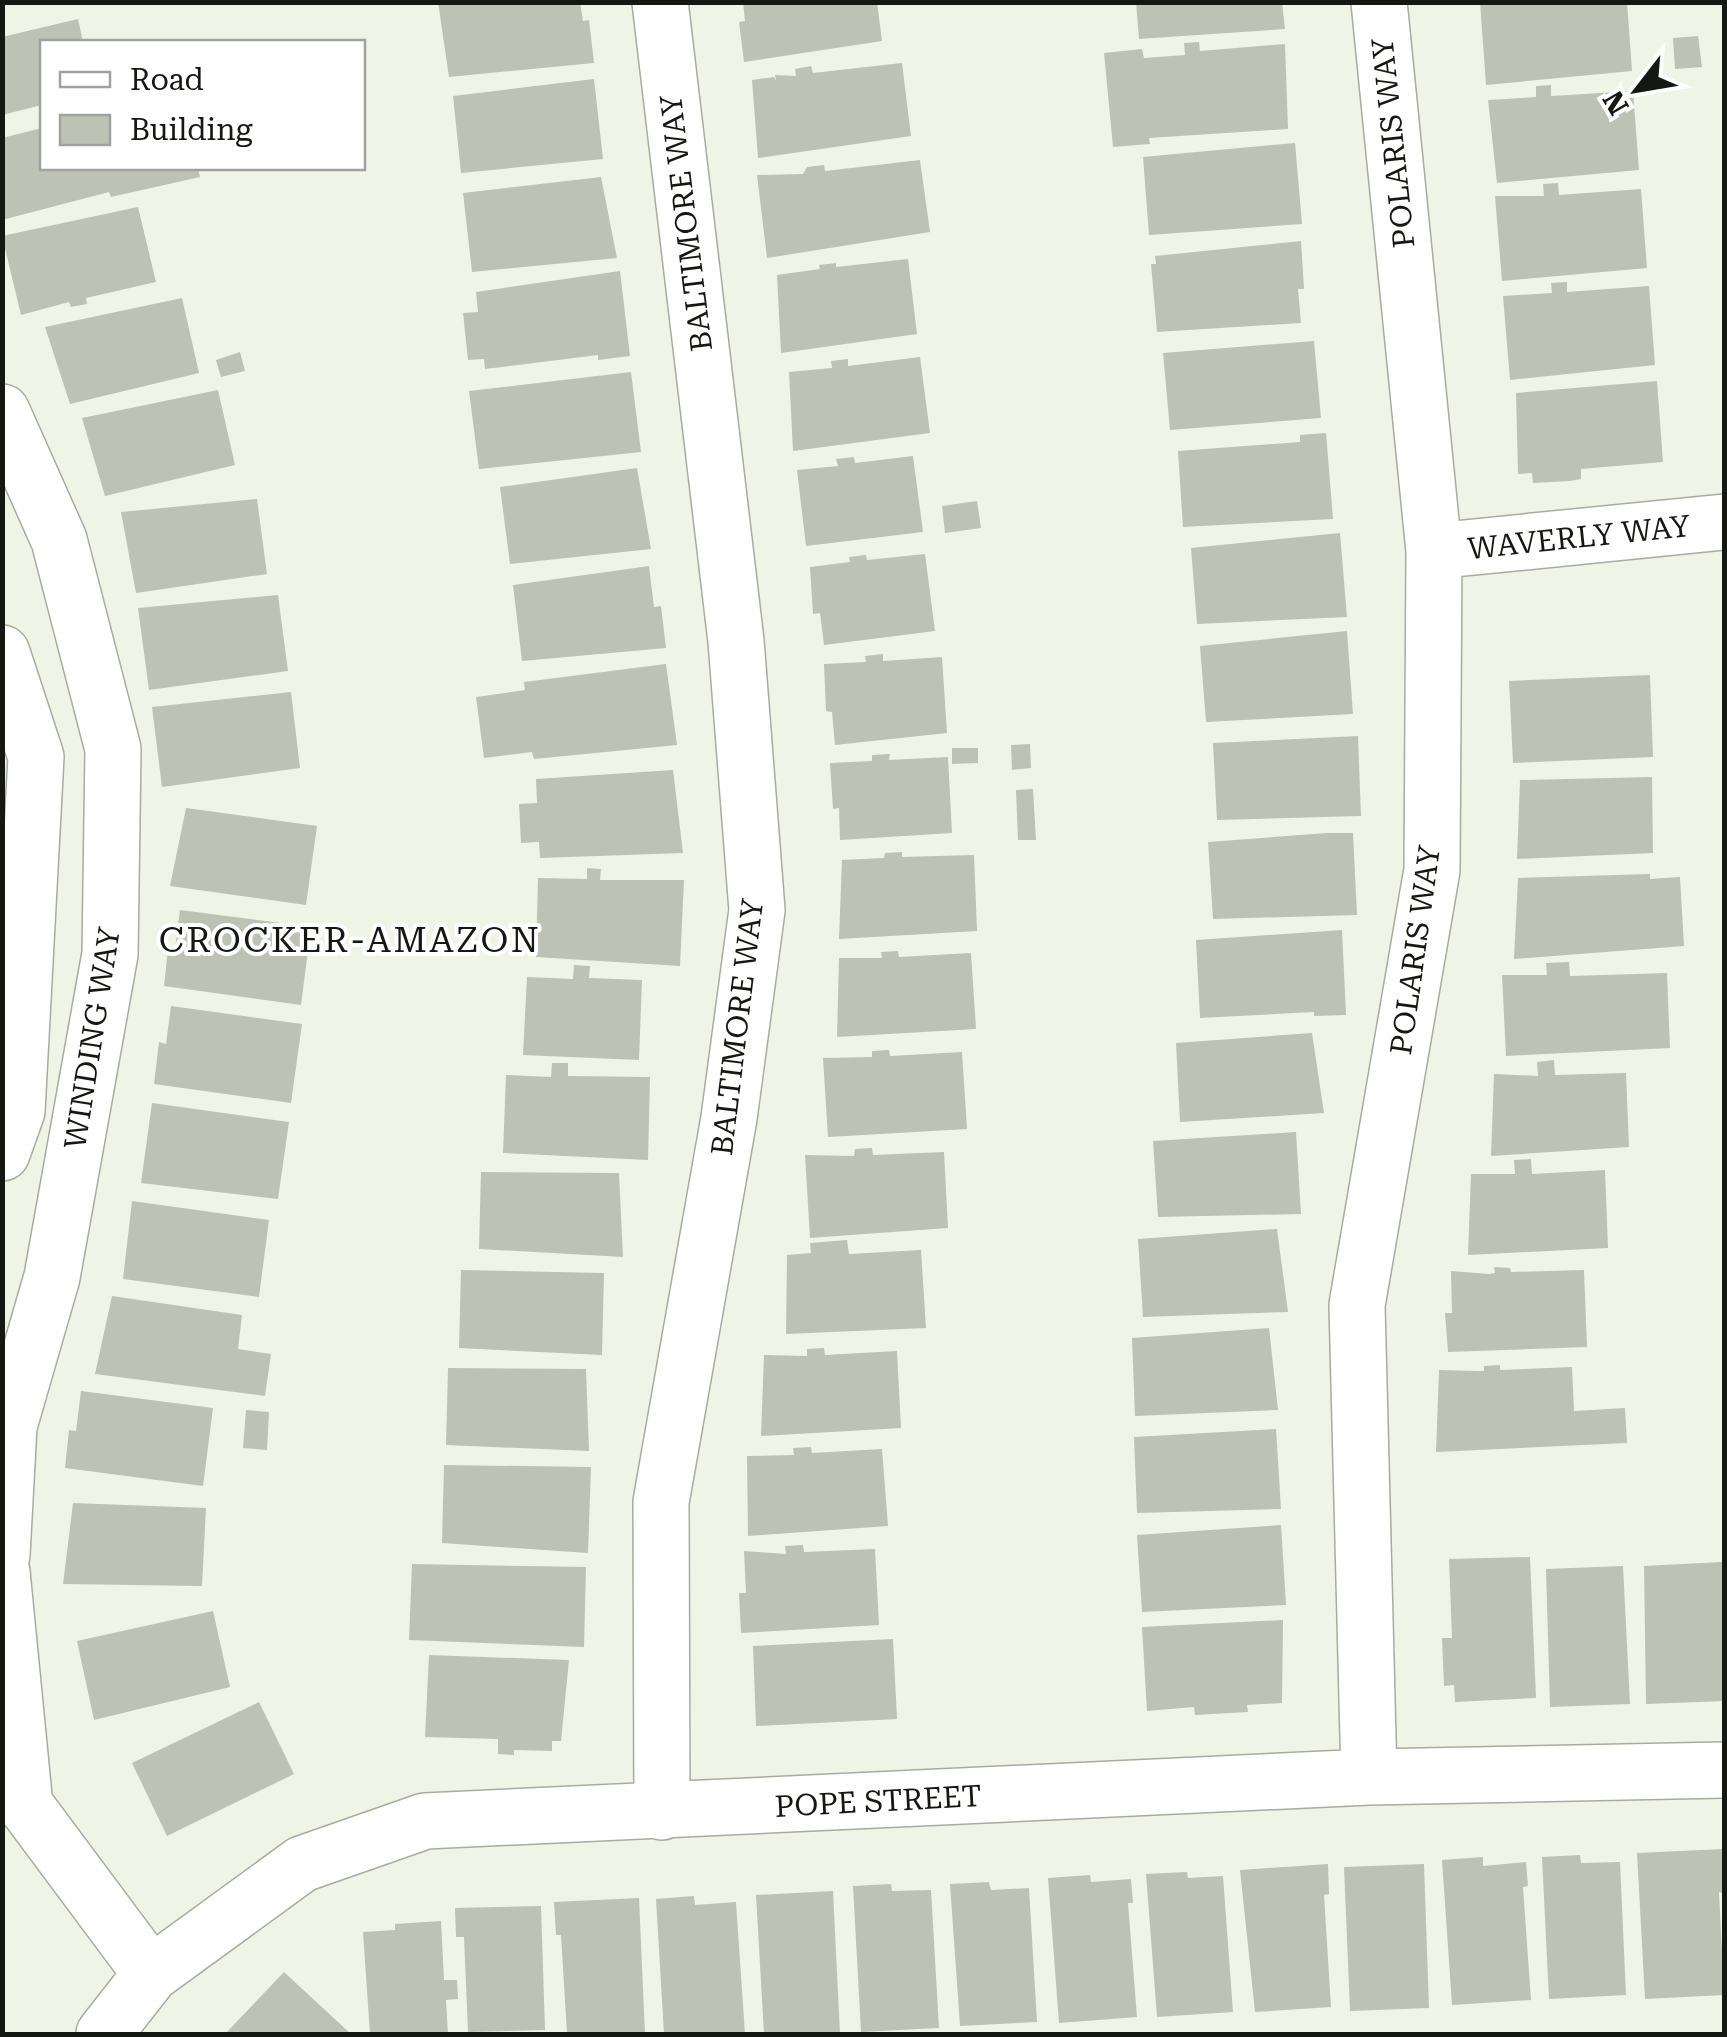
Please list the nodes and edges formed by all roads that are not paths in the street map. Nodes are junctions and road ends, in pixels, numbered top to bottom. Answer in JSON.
{"nodes":[{"id":1,"x":660,"y":2,"type":"edge"},
{"id":2,"x":1379,"y":2,"type":"edge"},
{"id":3,"x":2,"y":412,"type":"edge"},
{"id":4,"x":1724,"y":522,"type":"edge"},
{"id":5,"x":1434,"y":551,"type":"junction"},
{"id":6,"x":2,"y":653,"type":"edge"},
{"id":7,"x":2,"y":1152,"type":"edge"},
{"id":8,"x":2,"y":1555,"type":"edge"},
{"id":9,"x":2,"y":1572,"type":"edge"},
{"id":10,"x":1724,"y":1770,"type":"edge"},
{"id":11,"x":1369,"y":1776,"type":"junction"},
{"id":12,"x":14,"y":1790,"type":"edge"},
{"id":13,"x":662,"y":1812,"type":"junction"},
{"id":14,"x":151,"y":1974,"type":"junction"},
{"id":15,"x":104,"y":2034,"type":"edge"}],
"edges":[{"from":1,"to":13,"type":"street","name":"BALTIMORE WAY"},
{"from":2,"to":5,"type":"street","name":"POLARIS WAY"},
{"from":3,"to":8,"type":"street","name":"WINDING WAY"},
{"from":4,"to":5,"type":"street","name":"WAVERLY WAY"},
{"from":5,"to":11,"type":"street","name":"POLARIS WAY"},
{"from":6,"to":7,"type":"street","name":"WINDING WAY"},
{"from":9,"to":12,"type":"street"},
{"from":10,"to":11,"type":"street","name":"POPE STREET"},
{"from":11,"to":13,"type":"street","name":"POPE STREET"},
{"from":12,"to":14,"type":"street"},
{"from":13,"to":14,"type":"street","name":"POPE STREET"},
{"from":14,"to":15,"type":"street","name":"POPE STREET"}]}
